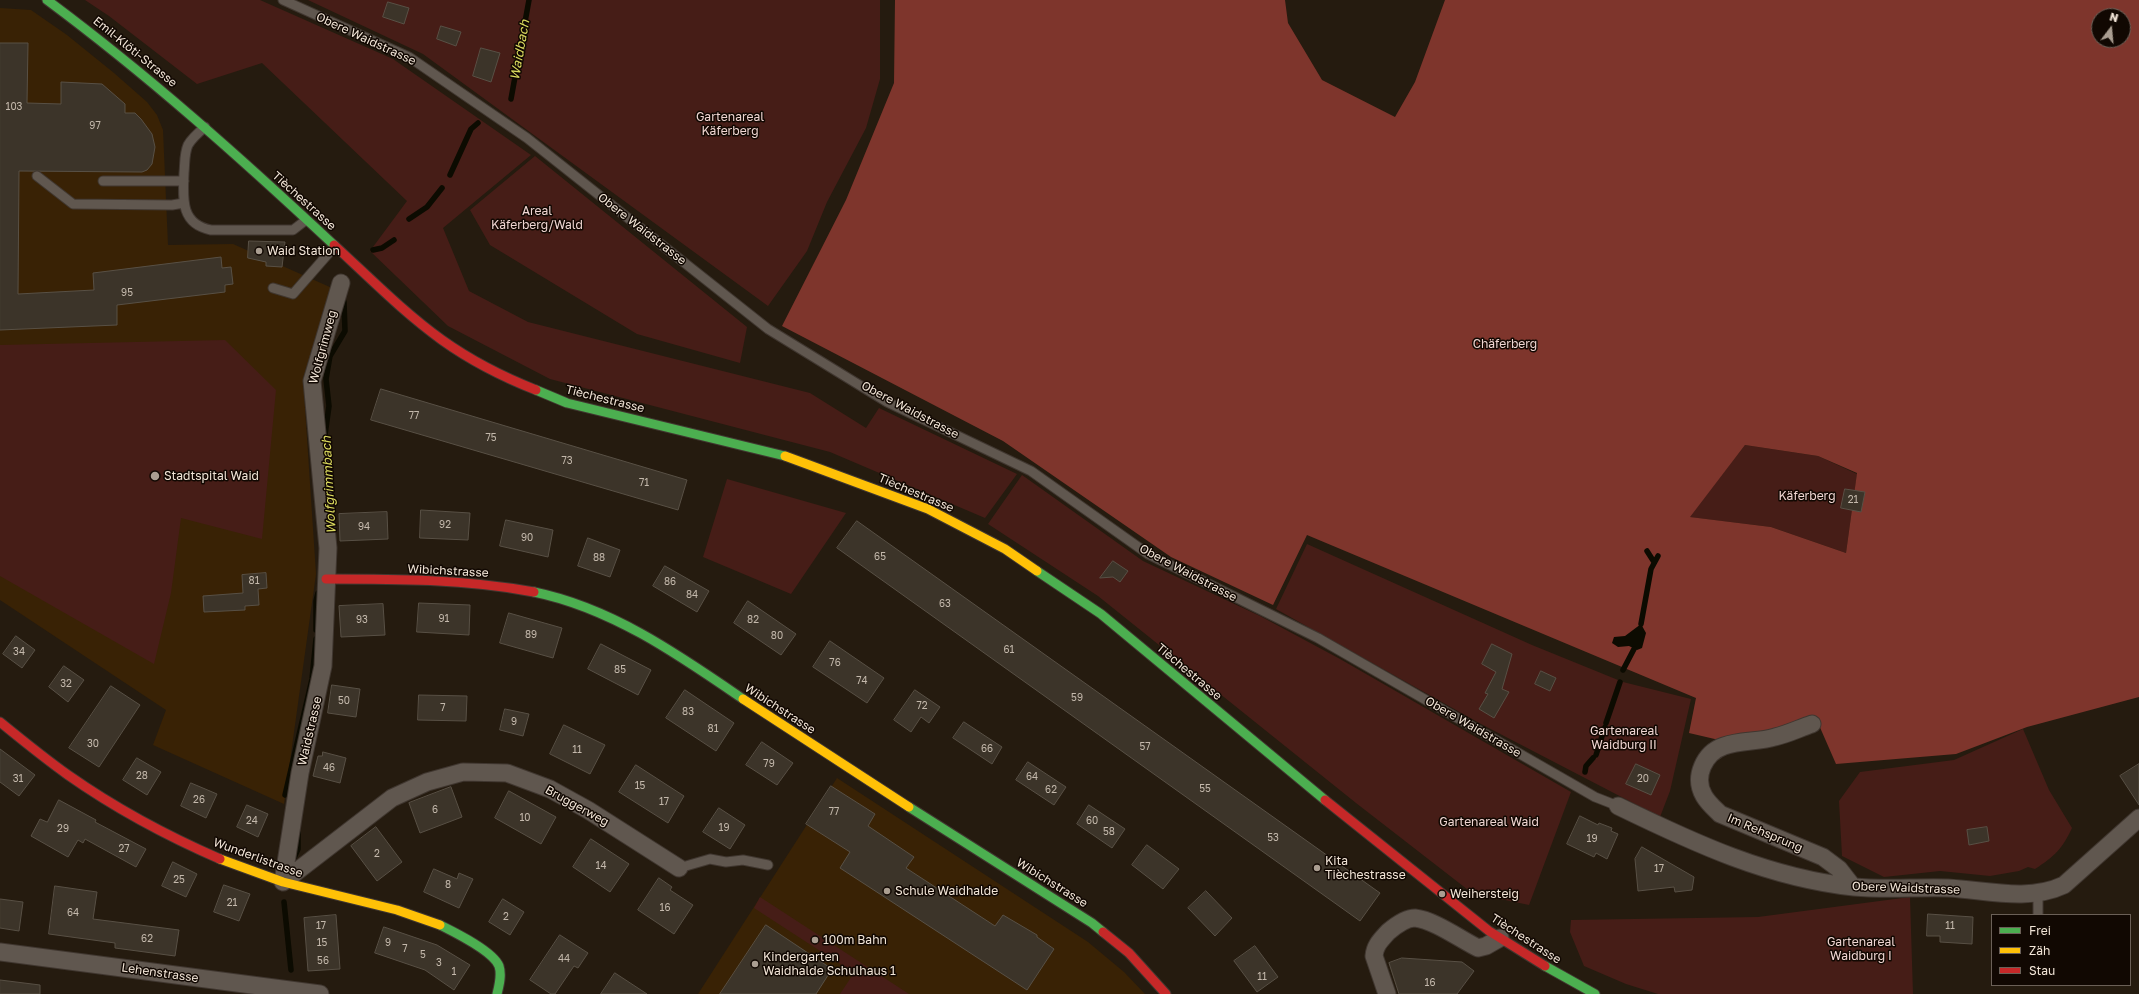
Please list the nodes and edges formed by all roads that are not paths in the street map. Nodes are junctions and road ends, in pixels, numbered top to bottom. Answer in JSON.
{"nodes":[{"id":1,"x":47,"y":0,"type":"edge"},
{"id":2,"x":283,"y":0,"type":"edge"},
{"id":3,"x":204,"y":127,"type":"junction"},
{"id":4,"x":38,"y":176,"type":"dead end"},
{"id":5,"x":103,"y":181,"type":"dead end"},
{"id":6,"x":184,"y":181,"type":"junction"},
{"id":7,"x":184,"y":203,"type":"junction"},
{"id":8,"x":306,"y":220,"type":"junction"},
{"id":9,"x":335,"y":246,"type":"junction"},
{"id":10,"x":341,"y":283,"type":"dead end"},
{"id":11,"x":273,"y":288,"type":"dead end"},
{"id":12,"x":326,"y":579,"type":"junction"},
{"id":13,"x":0,"y":722,"type":"edge"},
{"id":14,"x":1812,"y":724,"type":"dead end"},
{"id":15,"x":1618,"y":806,"type":"joint"},
{"id":16,"x":2139,"y":818,"type":"edge"},
{"id":17,"x":768,"y":865,"type":"dead end"},
{"id":18,"x":679,"y":868,"type":"joint"},
{"id":19,"x":283,"y":882,"type":"junction"},
{"id":20,"x":1853,"y":887,"type":"junction"},
{"id":21,"x":2038,"y":894,"type":"junction"},
{"id":22,"x":2038,"y":914,"type":"edge"},
{"id":23,"x":1500,"y":938,"type":"junction"},
{"id":24,"x":0,"y":952,"type":"edge"},
{"id":25,"x":280,"y":992,"type":"edge"},
{"id":26,"x":320,"y":994,"type":"edge"},
{"id":27,"x":497,"y":994,"type":"edge"},
{"id":28,"x":1166,"y":994,"type":"edge"},
{"id":29,"x":1387,"y":994,"type":"edge"},
{"id":30,"x":1595,"y":994,"type":"edge"}],
"edges":[{"from":1,"to":3,"type":"street","name":"Emil-Klöti-Strasse"},
{"from":2,"to":15,"type":"lane","name":"Obere Waidstrasse"},
{"from":3,"to":6,"type":"lane"},
{"from":3,"to":8,"type":"street","name":"Tièchestrasse"},
{"from":4,"to":7,"type":"lane"},
{"from":5,"to":6,"type":"lane"},
{"from":6,"to":7,"type":"lane"},
{"from":7,"to":8,"type":"lane"},
{"from":8,"to":9,"type":"street","name":"Tièchestrasse"},
{"from":9,"to":11,"type":"lane"},
{"from":9,"to":23,"type":"street","name":"Tièchestrasse"},
{"from":10,"to":12,"type":"street","name":"Wolfgrimweg"},
{"from":12,"to":19,"type":"street","name":"Waidstrasse"},
{"from":12,"to":28,"type":"street","name":"Wibichstrasse"},
{"from":13,"to":19,"type":"street","name":"Wunderlistrasse"},
{"from":14,"to":20,"type":"street","name":"Im Rehsprung"},
{"from":15,"to":20,"type":"street","name":"Obere Waidstrasse"},
{"from":16,"to":21,"type":"street","name":"Obere Waidstrasse"},
{"from":17,"to":18,"type":"lane"},
{"from":18,"to":19,"type":"street","name":"Bruggerweg"},
{"from":19,"to":27,"type":"street","name":"Wunderlistrasse"},
{"from":20,"to":21,"type":"street","name":"Obere Waidstrasse"},
{"from":21,"to":22,"type":"lane"},
{"from":23,"to":29,"type":"street"},
{"from":23,"to":30,"type":"street","name":"Tièchestrasse"},
{"from":24,"to":25,"type":"street","name":"Lehenstrasse"},
{"from":25,"to":26,"type":"street","name":"Lehenstrasse"}]}
